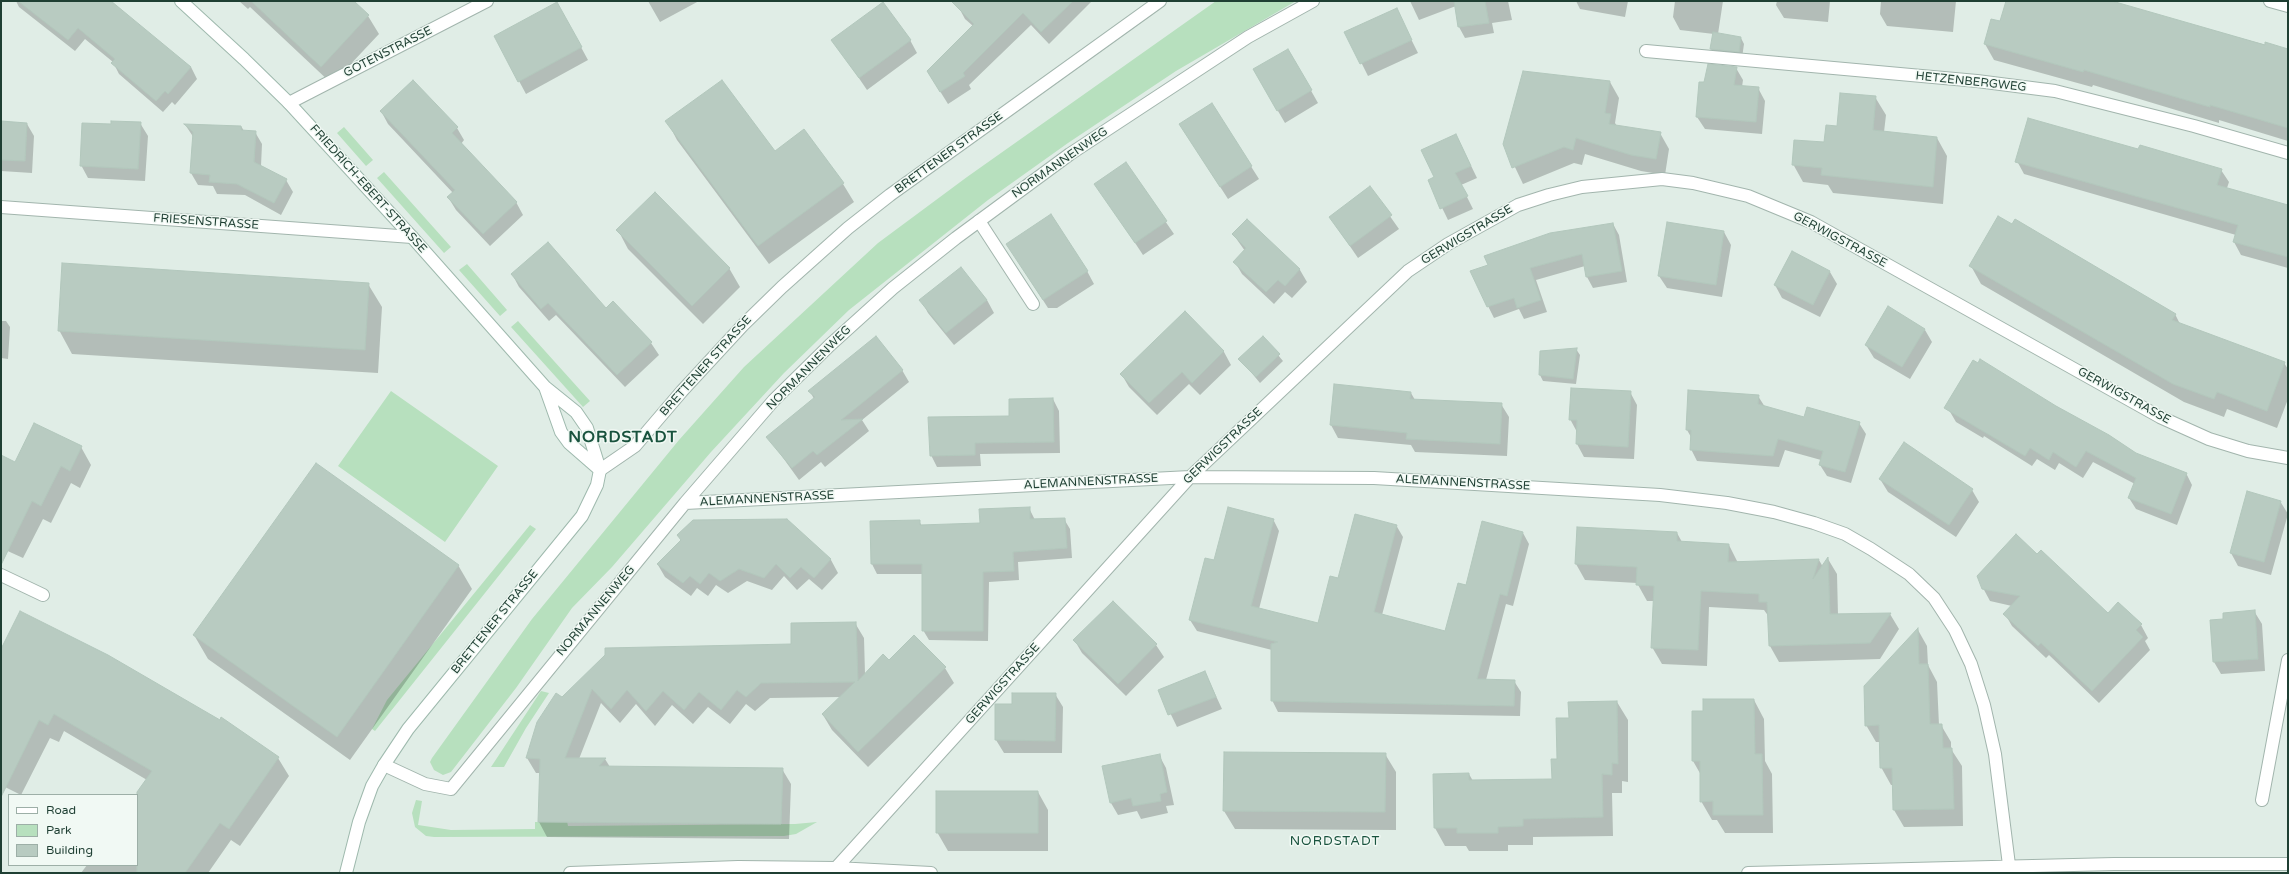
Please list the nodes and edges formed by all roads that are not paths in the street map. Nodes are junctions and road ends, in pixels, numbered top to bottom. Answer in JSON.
{"nodes":[{"id":1,"x":181,"y":1,"type":"edge"},
{"id":2,"x":487,"y":1,"type":"edge"},
{"id":3,"x":1160,"y":1,"type":"edge"},
{"id":4,"x":1313,"y":1,"type":"edge"},
{"id":5,"x":2270,"y":1,"type":"edge"},
{"id":6,"x":2288,"y":6,"type":"edge"},
{"id":7,"x":1646,"y":51,"type":"dead end"},
{"id":8,"x":289,"y":104,"type":"junction"},
{"id":9,"x":2288,"y":153,"type":"edge"},
{"id":10,"x":1,"y":207,"type":"edge"},
{"id":11,"x":979,"y":221,"type":"junction"},
{"id":12,"x":412,"y":237,"type":"junction"},
{"id":13,"x":1033,"y":304,"type":"dead end"},
{"id":14,"x":545,"y":387,"type":"junction"},
{"id":15,"x":2288,"y":458,"type":"edge"},
{"id":16,"x":600,"y":470,"type":"junction"},
{"id":17,"x":1190,"y":477,"type":"junction"},
{"id":18,"x":685,"y":503,"type":"junction"},
{"id":19,"x":1,"y":575,"type":"edge"},
{"id":20,"x":43,"y":594,"type":"dead end"},
{"id":21,"x":2288,"y":660,"type":"edge"},
{"id":22,"x":384,"y":764,"type":"junction"},
{"id":23,"x":2262,"y":800,"type":"dead end"},
{"id":24,"x":2288,"y":864,"type":"edge"},
{"id":25,"x":2009,"y":865,"type":"junction"},
{"id":26,"x":836,"y":868,"type":"junction"},
{"id":27,"x":2201,"y":868,"type":"edge"},
{"id":28,"x":738,"y":870,"type":"edge"},
{"id":29,"x":346,"y":873,"type":"edge"},
{"id":30,"x":570,"y":873,"type":"edge"},
{"id":31,"x":931,"y":873,"type":"edge"},
{"id":32,"x":1748,"y":873,"type":"edge"}],
"edges":[{"from":1,"to":8,"type":"street","name":"FRIEDRICH-EBERT-STRASSE"},
{"from":2,"to":8,"type":"street","name":"GOTENSTRASSE"},
{"from":3,"to":16,"type":"street","name":"BRETTENER STRASSE"},
{"from":4,"to":11,"type":"street","name":"NORMANNENWEG"},
{"from":5,"to":6,"type":"street"},
{"from":7,"to":9,"type":"street","name":"HETZENBERGWEG"},
{"from":8,"to":12,"type":"street","name":"FRIEDRICH-EBERT-STRASSE"},
{"from":10,"to":12,"type":"street","name":"FRIESENSTRASSE"},
{"from":11,"to":13,"type":"street"},
{"from":11,"to":18,"type":"street","name":"NORMANNENWEG"},
{"from":12,"to":14,"type":"street","name":"FRIEDRICH-EBERT-STRASSE"},
{"from":14,"to":16,"type":"street","name":"FRIEDRICH-EBERT-STRASSE"},
{"from":14,"to":16,"type":"street","name":"FRIEDRICH-EBERT-STRASSE"},
{"from":15,"to":17,"type":"street","name":"GERWIGSTRASSE"},
{"from":16,"to":22,"type":"street","name":"BRETTENER STRASSE"},
{"from":17,"to":18,"type":"street","name":"ALEMANNENSTRASSE"},
{"from":17,"to":25,"type":"street","name":"ALEMANNENSTRASSE"},
{"from":17,"to":26,"type":"street","name":"GERWIGSTRASSE"},
{"from":18,"to":22,"type":"street","name":"NORMANNENWEG"},
{"from":19,"to":20,"type":"street"},
{"from":21,"to":23,"type":"street"},
{"from":22,"to":29,"type":"street","name":"BRETTENER STRASSE"},
{"from":24,"to":27,"type":"street"},
{"from":25,"to":27,"type":"street"},
{"from":25,"to":32,"type":"street"},
{"from":26,"to":28,"type":"street"},
{"from":26,"to":31,"type":"street"},
{"from":28,"to":30,"type":"street"}]}
